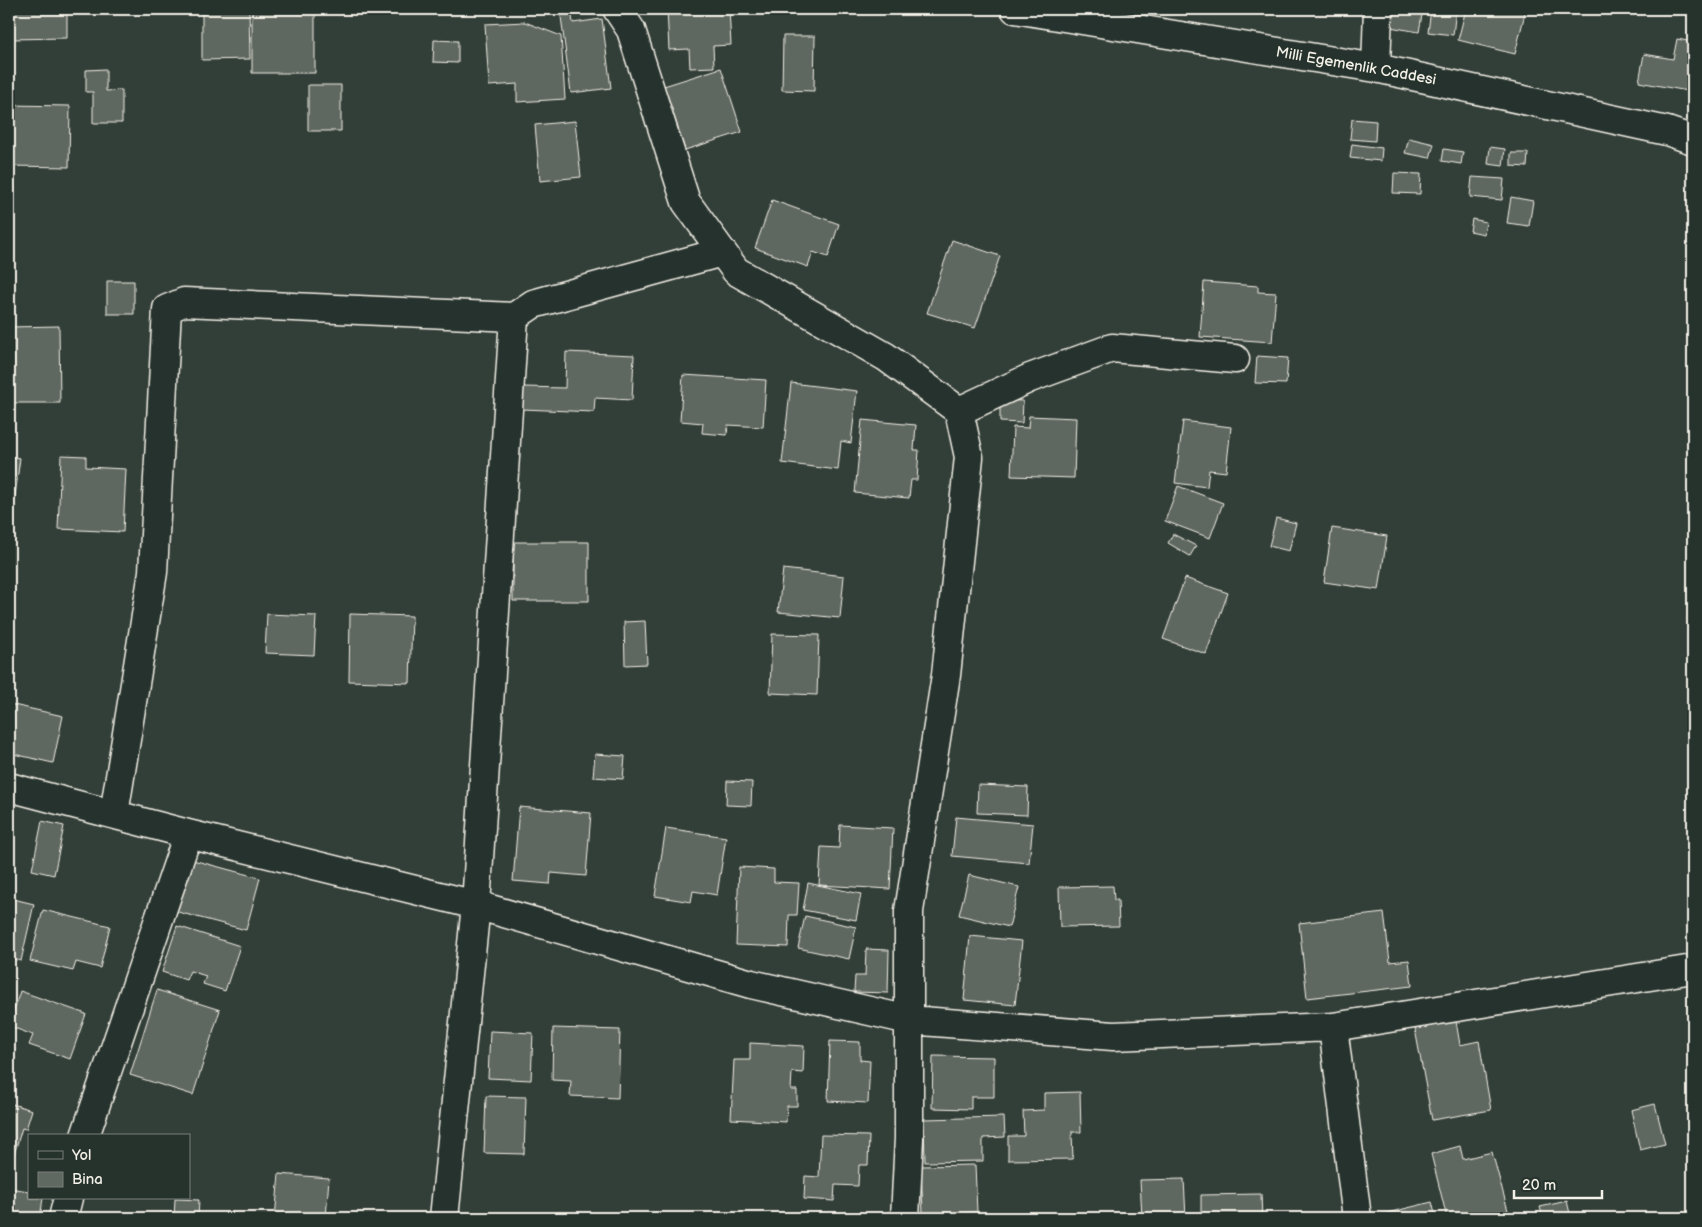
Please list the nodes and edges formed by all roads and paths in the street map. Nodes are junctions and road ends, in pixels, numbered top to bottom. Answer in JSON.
{"nodes":[{"id":1,"x":617,"y":9,"type":"edge"},
{"id":2,"x":1015,"y":9,"type":"edge"},
{"id":3,"x":1378,"y":9,"type":"edge"},
{"id":4,"x":1376,"y":68,"type":"junction"},
{"id":5,"x":1693,"y":140,"type":"edge"},
{"id":6,"x":722,"y":252,"type":"junction"},
{"id":7,"x":514,"y":317,"type":"junction"},
{"id":8,"x":1235,"y":359,"type":"dead end"},
{"id":9,"x":959,"y":411,"type":"junction"},
{"id":10,"x":9,"y":787,"type":"edge"},
{"id":11,"x":114,"y":814,"type":"junction"},
{"id":12,"x":188,"y":834,"type":"junction"},
{"id":13,"x":476,"y":905,"type":"junction"},
{"id":14,"x":1693,"y":968,"type":"edge"},
{"id":15,"x":909,"y":1020,"type":"junction"},
{"id":16,"x":1333,"y":1027,"type":"junction"},
{"id":17,"x":86,"y":1134,"type":"edge"},
{"id":18,"x":67,"y":1200,"type":"edge"},
{"id":19,"x":62,"y":1218,"type":"edge"},
{"id":20,"x":444,"y":1218,"type":"edge"},
{"id":21,"x":905,"y":1218,"type":"edge"},
{"id":22,"x":1357,"y":1218,"type":"edge"}],
"edges":[{"from":1,"to":6,"type":"street"},
{"from":2,"to":4,"type":"street","name":"Milli Egemenlik Caddesi"},
{"from":3,"to":4,"type":"street"},
{"from":4,"to":5,"type":"street","name":"Milli Egemenlik Caddesi"},
{"from":6,"to":7,"type":"street"},
{"from":6,"to":9,"type":"street"},
{"from":7,"to":11,"type":"street"},
{"from":7,"to":13,"type":"street"},
{"from":8,"to":9,"type":"street"},
{"from":9,"to":15,"type":"street"},
{"from":10,"to":11,"type":"street"},
{"from":11,"to":12,"type":"street"},
{"from":12,"to":13,"type":"street"},
{"from":12,"to":17,"type":"street"},
{"from":13,"to":15,"type":"street"},
{"from":13,"to":20,"type":"street"},
{"from":14,"to":16,"type":"street"},
{"from":15,"to":16,"type":"street"},
{"from":15,"to":21,"type":"street"},
{"from":16,"to":22,"type":"street"},
{"from":18,"to":19,"type":"street"}]}
